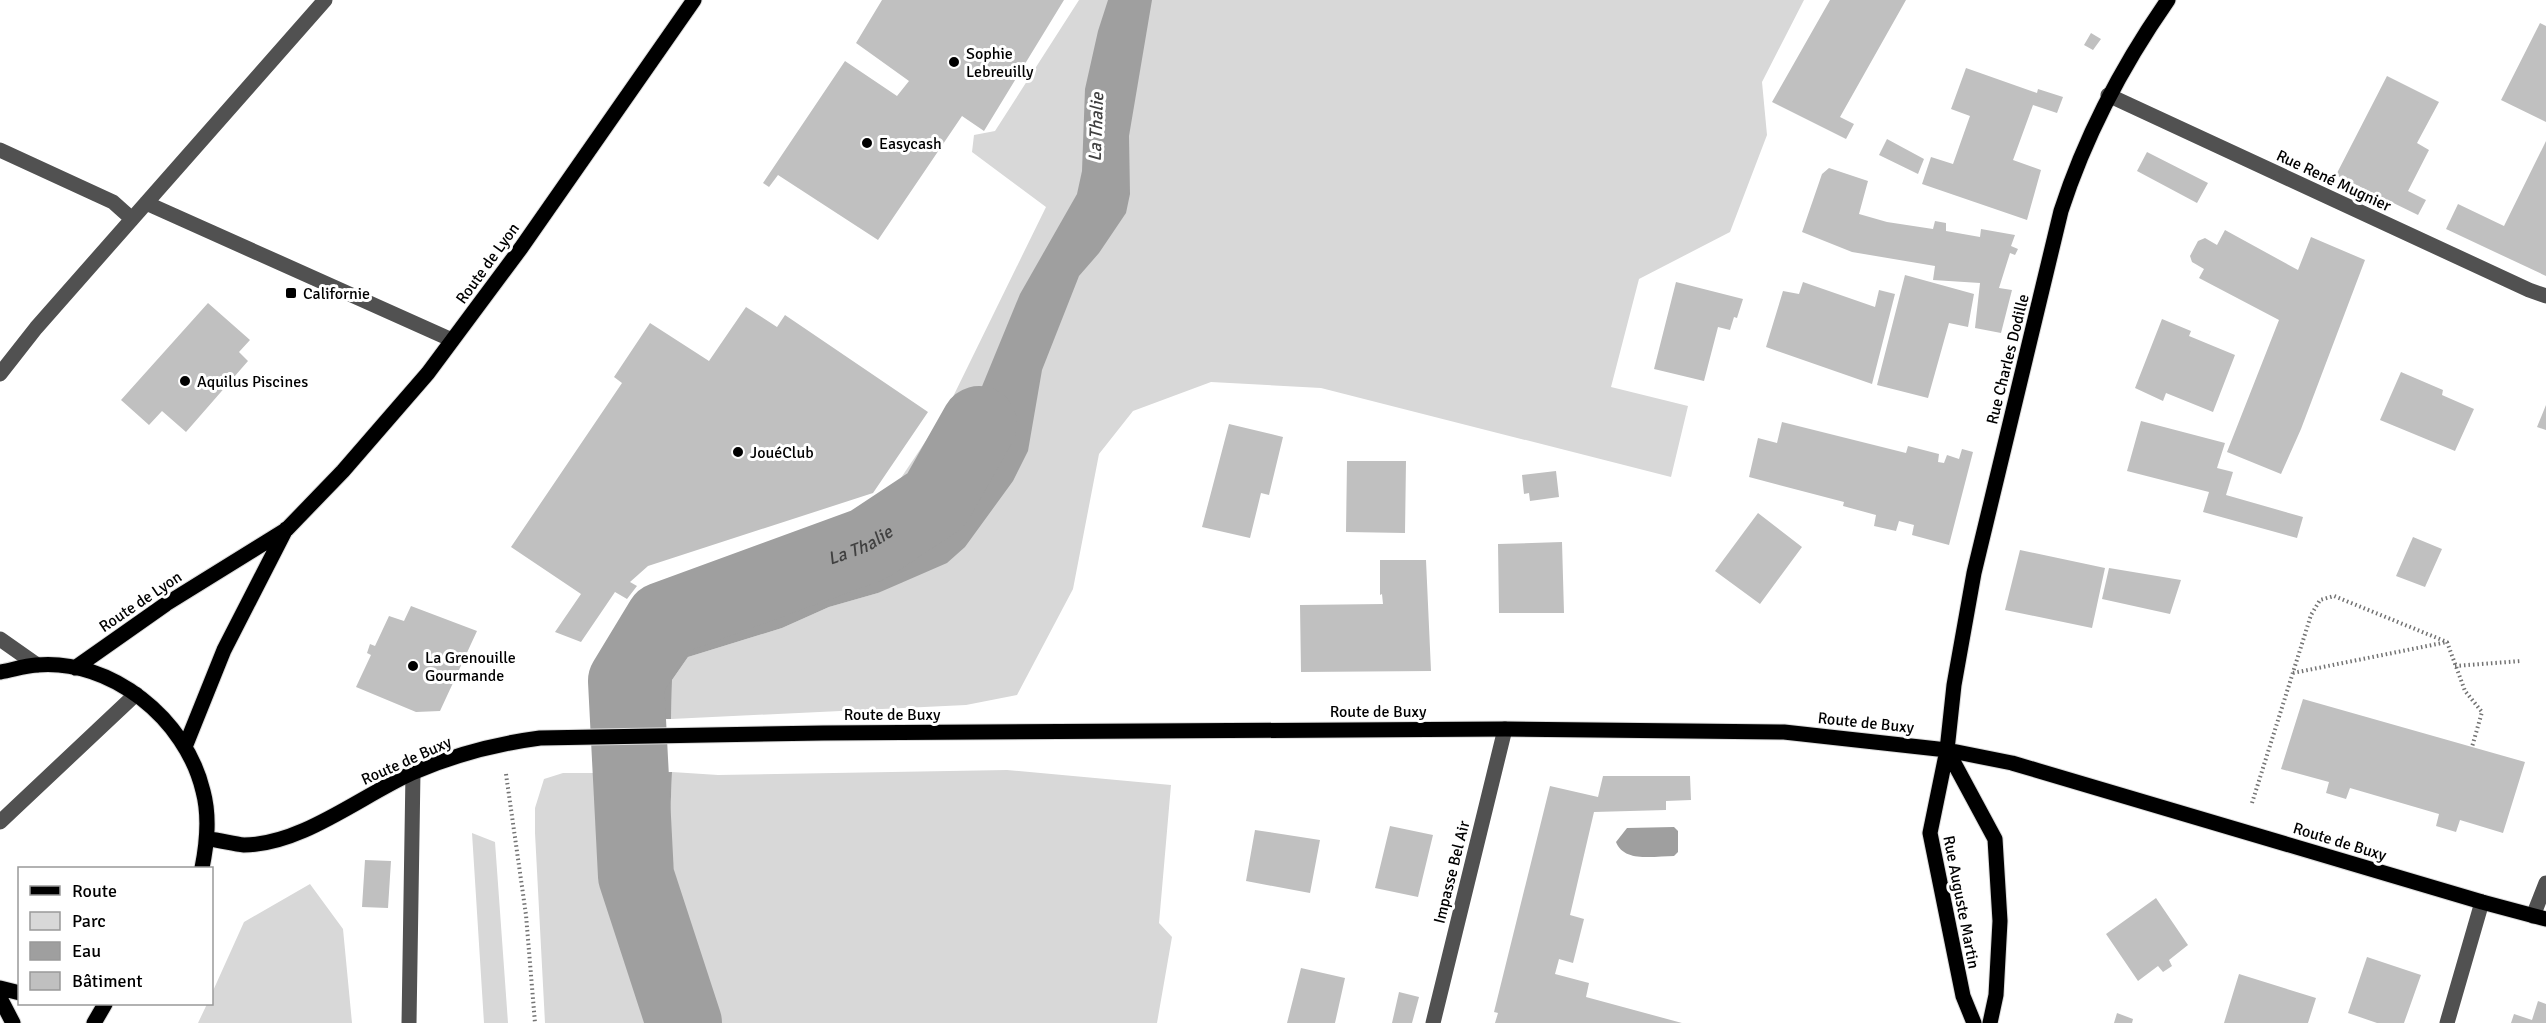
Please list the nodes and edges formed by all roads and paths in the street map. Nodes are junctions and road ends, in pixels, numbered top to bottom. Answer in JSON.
{"nodes":[{"id":1,"x":325,"y":0,"type":"edge"},
{"id":2,"x":694,"y":0,"type":"edge"},
{"id":3,"x":2168,"y":0,"type":"edge"},
{"id":4,"x":2108,"y":95,"type":"junction"},
{"id":5,"x":0,"y":150,"type":"edge"},
{"id":6,"x":146,"y":203,"type":"junction"},
{"id":7,"x":132,"y":219,"type":"junction"},
{"id":8,"x":2546,"y":296,"type":"edge"},
{"id":9,"x":452,"y":340,"type":"junction"},
{"id":10,"x":1,"y":371,"type":"edge"},
{"id":11,"x":287,"y":529,"type":"junction"},
{"id":12,"x":0,"y":639,"type":"edge"},
{"id":13,"x":2447,"y":642,"type":"junction"},
{"id":14,"x":2521,"y":661,"type":"dead end"},
{"id":15,"x":37,"y":664,"type":"junction"},
{"id":16,"x":2454,"y":666,"type":"junction"},
{"id":17,"x":75,"y":668,"type":"junction"},
{"id":18,"x":0,"y":672,"type":"edge"},
{"id":19,"x":2292,"y":674,"type":"junction"},
{"id":20,"x":136,"y":694,"type":"junction"},
{"id":21,"x":1505,"y":729,"type":"junction"},
{"id":22,"x":500,"y":744,"type":"junction"},
{"id":23,"x":185,"y":747,"type":"junction"},
{"id":24,"x":2472,"y":747,"type":"dead end"},
{"id":25,"x":1947,"y":750,"type":"junction"},
{"id":26,"x":413,"y":772,"type":"junction"},
{"id":27,"x":0,"y":822,"type":"edge"},
{"id":28,"x":2244,"y":831,"type":"junction"},
{"id":29,"x":208,"y":838,"type":"junction"},
{"id":30,"x":202,"y":867,"type":"edge"},
{"id":31,"x":2546,"y":883,"type":"edge"},
{"id":32,"x":2482,"y":903,"type":"junction"},
{"id":33,"x":2540,"y":917,"type":"edge"},
{"id":34,"x":0,"y":988,"type":"edge"},
{"id":35,"x":18,"y":992,"type":"edge"},
{"id":36,"x":0,"y":998,"type":"edge"},
{"id":37,"x":104,"y":1005,"type":"edge"},
{"id":38,"x":13,"y":1023,"type":"edge"},
{"id":39,"x":94,"y":1023,"type":"edge"},
{"id":40,"x":409,"y":1023,"type":"edge"},
{"id":41,"x":536,"y":1023,"type":"edge"},
{"id":42,"x":1433,"y":1023,"type":"edge"},
{"id":43,"x":1974,"y":1023,"type":"edge"},
{"id":44,"x":1990,"y":1023,"type":"edge"},
{"id":45,"x":2447,"y":1023,"type":"edge"}],
"edges":[{"from":1,"to":6,"type":"street"},
{"from":2,"to":9,"type":"main road","name":"Route de Lyon"},
{"from":3,"to":4,"type":"main road","name":"Rue Charles Dodille"},
{"from":4,"to":8,"type":"street","name":"Rue René Mugnier"},
{"from":4,"to":25,"type":"main road","name":"Rue Charles Dodille"},
{"from":5,"to":7,"type":"street"},
{"from":6,"to":7,"type":"street"},
{"from":6,"to":9,"type":"street"},
{"from":7,"to":10,"type":"street"},
{"from":9,"to":11,"type":"main road","name":"Route de Lyon"},
{"from":11,"to":17,"type":"main road","name":"Route de Lyon"},
{"from":11,"to":23,"type":"main road","name":"Route de Lyon"},
{"from":12,"to":15,"type":"street"},
{"from":13,"to":16,"type":"path"},
{"from":13,"to":19,"type":"path"},
{"from":13,"to":19,"type":"path"},
{"from":14,"to":16,"type":"path"},
{"from":15,"to":17,"type":"main road"},
{"from":15,"to":18,"type":"main road"},
{"from":16,"to":24,"type":"path"},
{"from":17,"to":20,"type":"main road"},
{"from":19,"to":28,"type":"path"},
{"from":20,"to":23,"type":"main road"},
{"from":20,"to":27,"type":"street"},
{"from":21,"to":22,"type":"main road","name":"Route de Buxy"},
{"from":21,"to":25,"type":"main road","name":"Route de Buxy"},
{"from":21,"to":42,"type":"street","name":"Impasse Bel Air"},
{"from":22,"to":26,"type":"main road","name":"Route de Buxy"},
{"from":22,"to":41,"type":"path"},
{"from":23,"to":29,"type":"main road"},
{"from":25,"to":28,"type":"main road","name":"Route de Buxy"},
{"from":25,"to":43,"type":"main road","name":"Rue Auguste Martin"},
{"from":25,"to":44,"type":"main road","name":"Rue Auguste Martin"},
{"from":26,"to":29,"type":"main road","name":"Route de Buxy"},
{"from":26,"to":40,"type":"street"},
{"from":28,"to":32,"type":"main road","name":"Route de Buxy"},
{"from":29,"to":30,"type":"main road"},
{"from":31,"to":33,"type":"street"},
{"from":32,"to":33,"type":"main road","name":"Route de Buxy"},
{"from":32,"to":45,"type":"street"},
{"from":34,"to":35,"type":"main road"},
{"from":36,"to":38,"type":"main road"},
{"from":37,"to":39,"type":"main road"}]}
